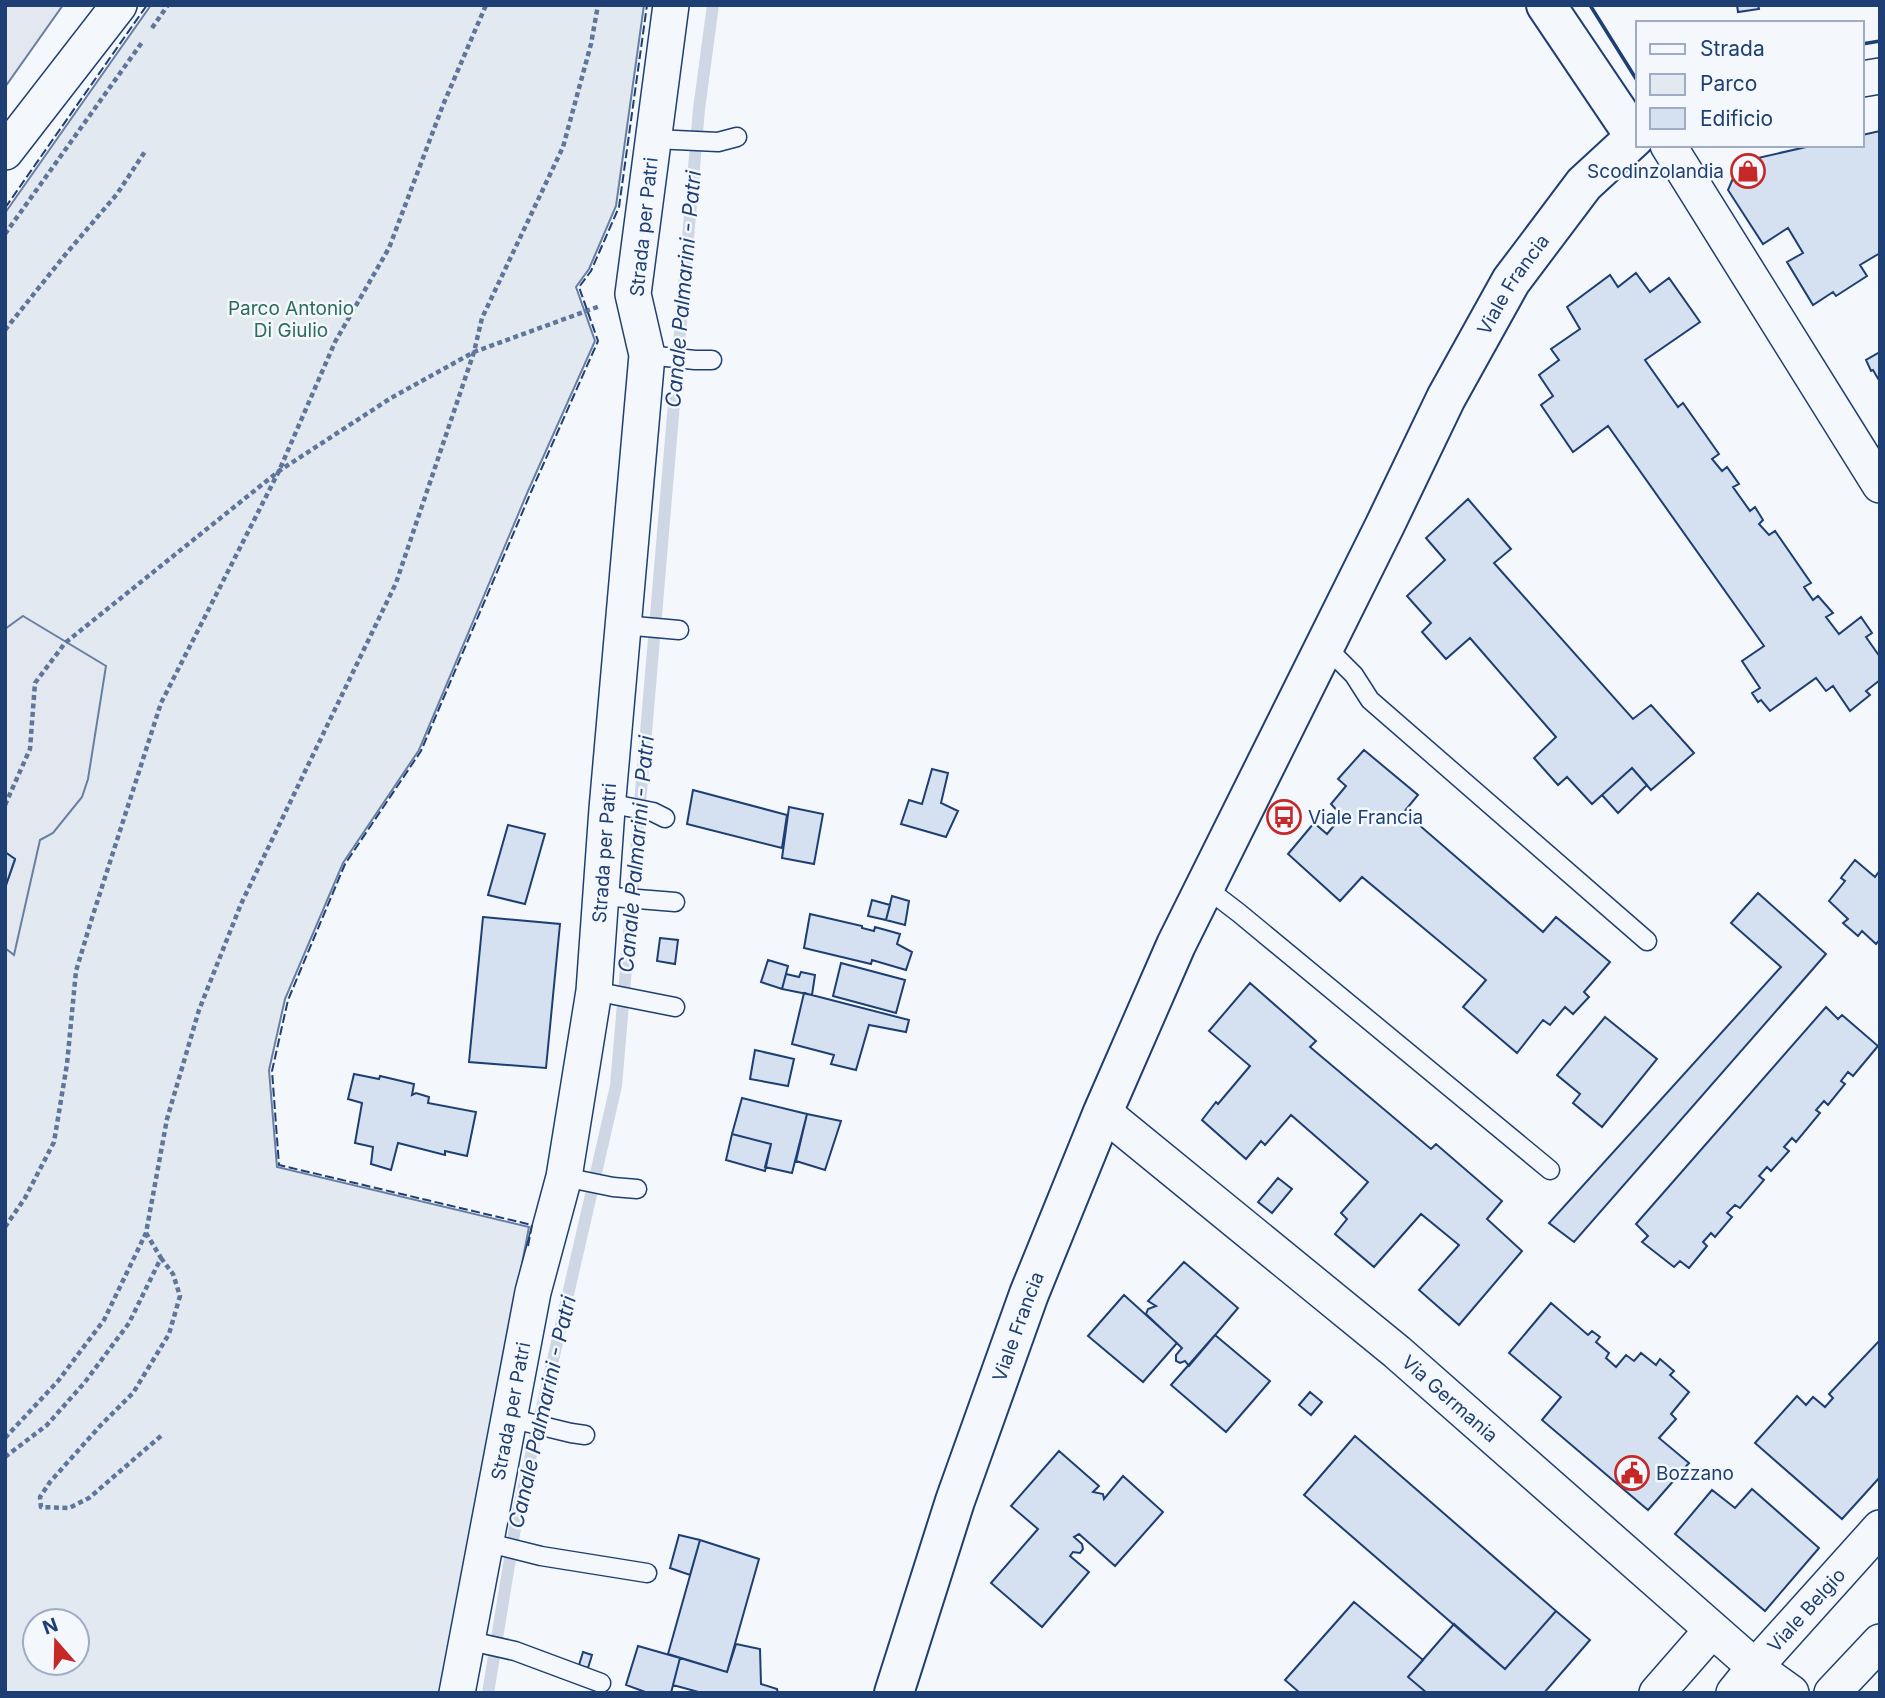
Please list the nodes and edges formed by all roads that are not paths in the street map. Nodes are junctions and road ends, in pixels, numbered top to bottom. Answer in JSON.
{"nodes":[{"id":1,"x":119,"y":5,"type":"edge"},
{"id":2,"x":671,"y":5,"type":"edge"},
{"id":3,"x":1546,"y":5,"type":"edge"},
{"id":4,"x":1636,"y":124,"type":"edge"},
{"id":5,"x":737,"y":137,"type":"dead end"},
{"id":6,"x":668,"y":140,"type":"junction"},
{"id":7,"x":1636,"y":147,"type":"edge"},
{"id":8,"x":1652,"y":147,"type":"edge"},
{"id":9,"x":5,"y":152,"type":"edge"},
{"id":10,"x":653,"y":355,"type":"junction"},
{"id":11,"x":703,"y":360,"type":"dead end"},
{"id":12,"x":1880,"y":485,"type":"edge"},
{"id":13,"x":623,"y":625,"type":"junction"},
{"id":14,"x":679,"y":630,"type":"dead end"},
{"id":15,"x":1325,"y":646,"type":"junction"},
{"id":16,"x":616,"y":805,"type":"junction"},
{"id":17,"x":659,"y":815,"type":"dead end"},
{"id":18,"x":1205,"y":887,"type":"junction"},
{"id":19,"x":609,"y":897,"type":"junction"},
{"id":20,"x":675,"y":902,"type":"dead end"},
{"id":21,"x":1647,"y":941,"type":"dead end"},
{"id":22,"x":600,"y":993,"type":"junction"},
{"id":23,"x":675,"y":1007,"type":"dead end"},
{"id":24,"x":1103,"y":1112,"type":"junction"},
{"id":25,"x":1550,"y":1170,"type":"dead end"},
{"id":26,"x":572,"y":1179,"type":"junction"},
{"id":27,"x":637,"y":1189,"type":"dead end"},
{"id":28,"x":515,"y":1419,"type":"junction"},
{"id":29,"x":578,"y":1434,"type":"dead end"},
{"id":30,"x":1880,"y":1528,"type":"edge"},
{"id":31,"x":491,"y":1543,"type":"junction"},
{"id":32,"x":647,"y":1573,"type":"dead end"},
{"id":33,"x":1712,"y":1630,"type":"junction"},
{"id":34,"x":473,"y":1642,"type":"junction"},
{"id":35,"x":1880,"y":1642,"type":"edge"},
{"id":36,"x":1744,"y":1680,"type":"edge"},
{"id":37,"x":601,"y":1683,"type":"dead end"},
{"id":38,"x":457,"y":1693,"type":"edge"},
{"id":39,"x":894,"y":1693,"type":"edge"},
{"id":40,"x":1657,"y":1693,"type":"edge"},
{"id":41,"x":1791,"y":1693,"type":"edge"},
{"id":42,"x":1832,"y":1693,"type":"edge"}],
"edges":[{"from":1,"to":9,"type":"street"},
{"from":2,"to":6,"type":"street","name":"Strada per Patri"},
{"from":3,"to":4,"type":"street"},
{"from":5,"to":6,"type":"lane"},
{"from":6,"to":10,"type":"street","name":"Strada per Patri"},
{"from":7,"to":15,"type":"street","name":"Viale Francia"},
{"from":8,"to":12,"type":"street"},
{"from":10,"to":11,"type":"lane"},
{"from":10,"to":13,"type":"street","name":"Strada per Patri"},
{"from":13,"to":14,"type":"lane"},
{"from":13,"to":16,"type":"street","name":"Strada per Patri"},
{"from":15,"to":18,"type":"street","name":"Viale Francia"},
{"from":15,"to":21,"type":"lane"},
{"from":16,"to":17,"type":"lane"},
{"from":16,"to":19,"type":"street","name":"Strada per Patri"},
{"from":18,"to":24,"type":"street","name":"Viale Francia"},
{"from":18,"to":25,"type":"lane"},
{"from":19,"to":20,"type":"lane"},
{"from":19,"to":22,"type":"street","name":"Strada per Patri"},
{"from":22,"to":23,"type":"lane"},
{"from":22,"to":26,"type":"street","name":"Strada per Patri"},
{"from":24,"to":33,"type":"street","name":"Via Germania"},
{"from":24,"to":39,"type":"street","name":"Viale Francia"},
{"from":26,"to":27,"type":"lane"},
{"from":26,"to":28,"type":"street","name":"Strada per Patri"},
{"from":28,"to":29,"type":"lane"},
{"from":28,"to":31,"type":"street","name":"Strada per Patri"},
{"from":30,"to":36,"type":"street","name":"Viale Belgio"},
{"from":31,"to":32,"type":"lane"},
{"from":31,"to":34,"type":"street","name":"Strada per Patri"},
{"from":33,"to":36,"type":"street","name":"Via Germania"},
{"from":33,"to":40,"type":"street"},
{"from":34,"to":37,"type":"lane"},
{"from":34,"to":38,"type":"street","name":"Strada per Patri"},
{"from":35,"to":42,"type":"street"},
{"from":36,"to":41,"type":"street","name":"Via Germania"}]}
